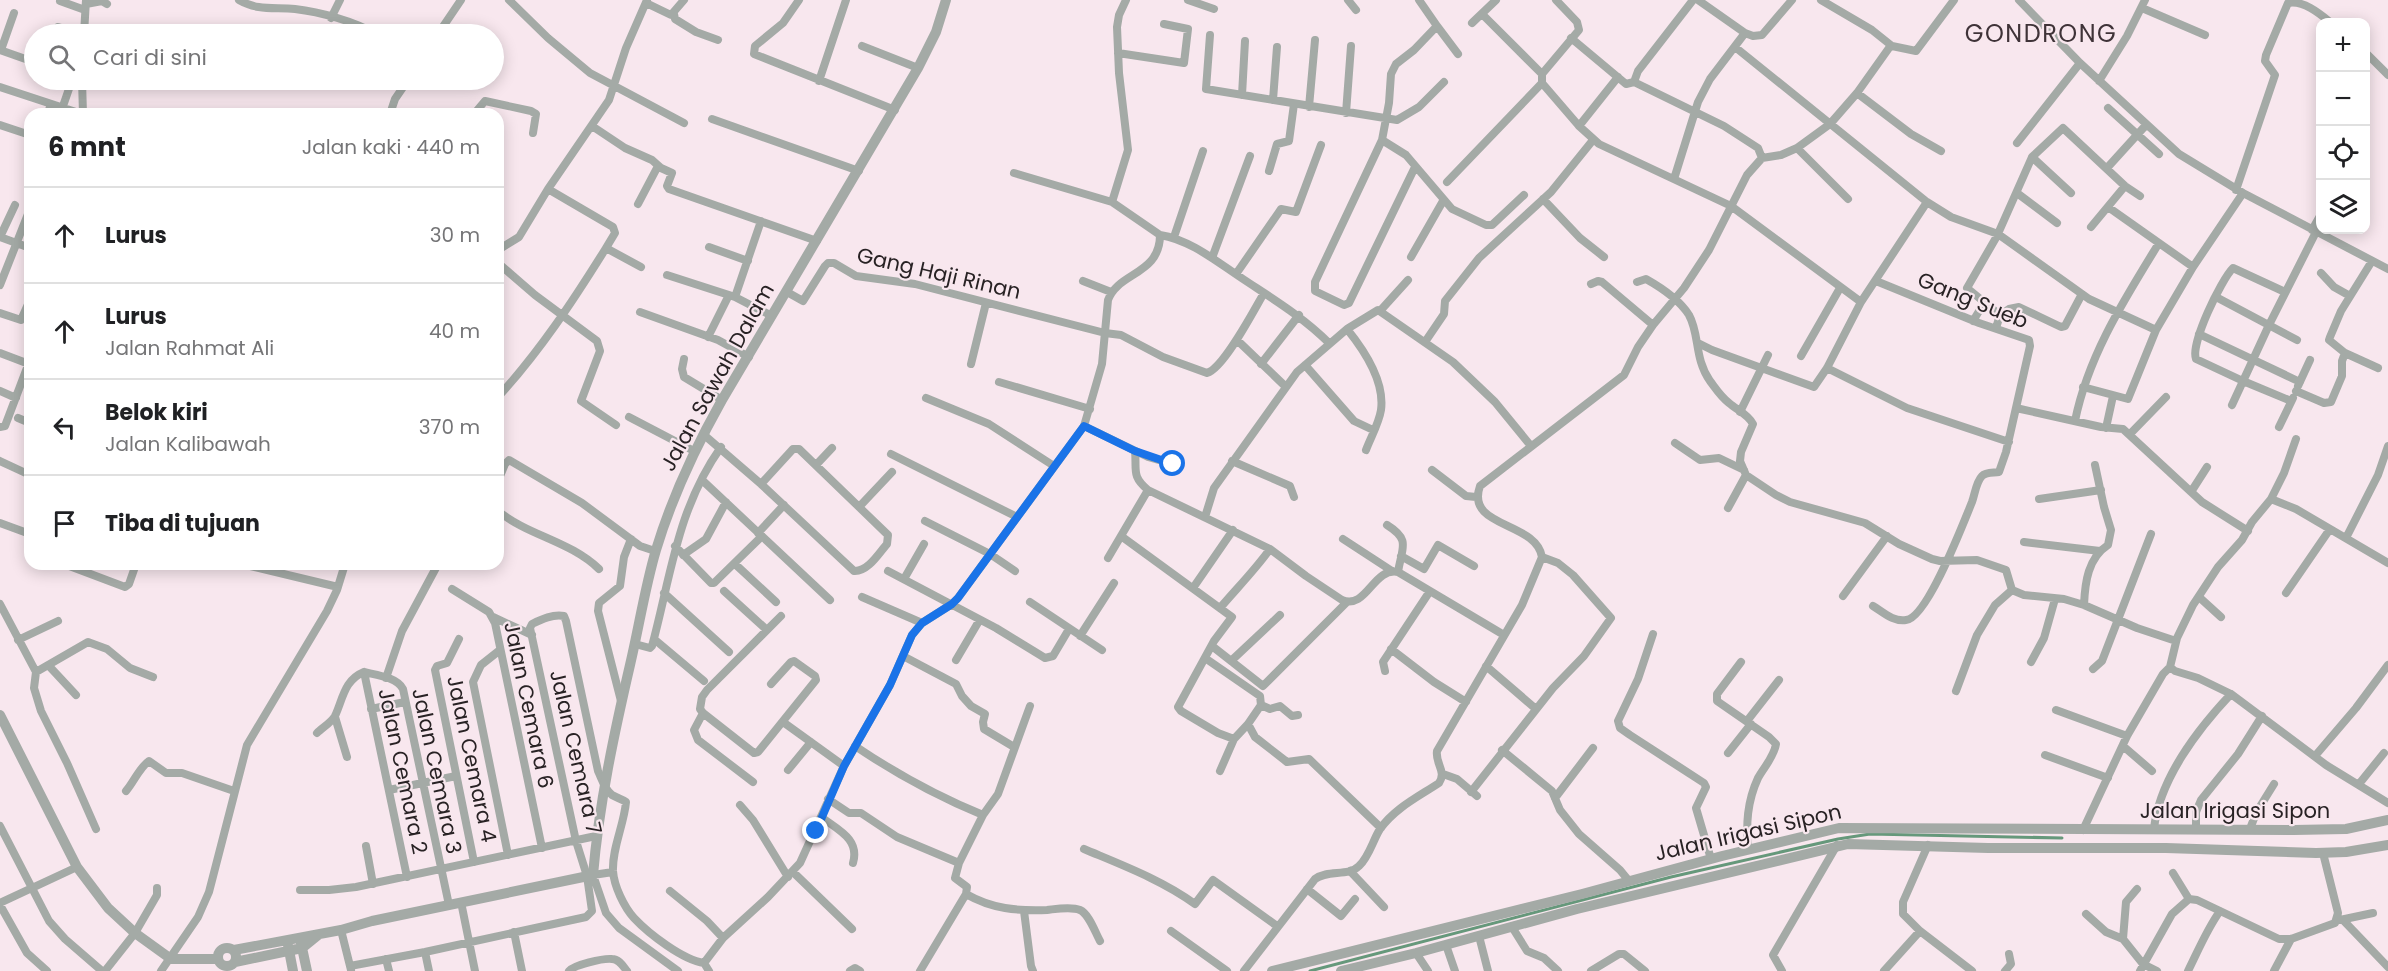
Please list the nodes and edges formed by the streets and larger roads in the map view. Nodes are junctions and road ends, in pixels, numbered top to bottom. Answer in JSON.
{"nodes":[{"id":1,"x":239,"y":0,"type":"edge"},
{"id":2,"x":340,"y":0,"type":"edge"},
{"id":3,"x":461,"y":0,"type":"edge"},
{"id":4,"x":509,"y":0,"type":"edge"},
{"id":5,"x":684,"y":0,"type":"edge"},
{"id":6,"x":799,"y":0,"type":"edge"},
{"id":7,"x":846,"y":0,"type":"edge"},
{"id":8,"x":946,"y":0,"type":"edge"},
{"id":9,"x":1188,"y":0,"type":"edge"},
{"id":10,"x":1348,"y":0,"type":"edge"},
{"id":11,"x":1419,"y":0,"type":"edge"},
{"id":12,"x":1496,"y":0,"type":"edge"},
{"id":13,"x":1556,"y":0,"type":"edge"},
{"id":14,"x":1693,"y":0,"type":"edge"},
{"id":15,"x":1698,"y":0,"type":"edge"},
{"id":16,"x":1792,"y":0,"type":"edge"},
{"id":17,"x":1821,"y":0,"type":"edge"},
{"id":18,"x":1954,"y":0,"type":"edge"},
{"id":19,"x":2019,"y":0,"type":"edge"},
{"id":20,"x":60,"y":1,"type":"edge"},
{"id":21,"x":647,"y":1,"type":"edge"},
{"id":22,"x":1123,"y":1,"type":"edge"},
{"id":23,"x":2285,"y":2,"type":"edge"},
{"id":24,"x":2313,"y":3,"type":"edge"},
{"id":25,"x":107,"y":4,"type":"dead end"},
{"id":26,"x":289,"y":4,"type":"edge"},
{"id":27,"x":2143,"y":4,"type":"edge"},
{"id":28,"x":86,"y":5,"type":"edge"},
{"id":29,"x":1214,"y":9,"type":"dead end"},
{"id":30,"x":1356,"y":10,"type":"dead end"},
{"id":31,"x":14,"y":13,"type":"dead end"},
{"id":32,"x":674,"y":14,"type":"junction"},
{"id":33,"x":1482,"y":14,"type":"junction"},
{"id":34,"x":331,"y":18,"type":"junction"},
{"id":35,"x":2326,"y":18,"type":"edge"},
{"id":36,"x":1472,"y":23,"type":"dead end"},
{"id":37,"x":85,"y":24,"type":"edge"},
{"id":38,"x":348,"y":24,"type":"edge"},
{"id":39,"x":445,"y":24,"type":"edge"},
{"id":40,"x":1164,"y":24,"type":"dead end"},
{"id":41,"x":1437,"y":26,"type":"junction"},
{"id":42,"x":1744,"y":33,"type":"junction"},
{"id":43,"x":2205,"y":34,"type":"dead end"},
{"id":44,"x":1210,"y":35,"type":"dead end"},
{"id":45,"x":1571,"y":38,"type":"junction"},
{"id":46,"x":718,"y":40,"type":"dead end"},
{"id":47,"x":1316,"y":40,"type":"dead end"},
{"id":48,"x":1245,"y":41,"type":"dead end"},
{"id":49,"x":862,"y":46,"type":"dead end"},
{"id":50,"x":1351,"y":46,"type":"dead end"},
{"id":51,"x":1892,"y":46,"type":"junction"},
{"id":52,"x":1277,"y":47,"type":"dead end"},
{"id":53,"x":1735,"y":47,"type":"junction"},
{"id":54,"x":1,"y":50,"type":"edge"},
{"id":55,"x":1118,"y":53,"type":"junction"},
{"id":56,"x":1458,"y":54,"type":"dead end"},
{"id":57,"x":2370,"y":57,"type":"edge"},
{"id":58,"x":24,"y":58,"type":"edge"},
{"id":59,"x":2080,"y":63,"type":"junction"},
{"id":60,"x":918,"y":68,"type":"junction"},
{"id":61,"x":2388,"y":75,"type":"edge"},
{"id":62,"x":1618,"y":77,"type":"junction"},
{"id":63,"x":1542,"y":79,"type":"junction"},
{"id":64,"x":819,"y":81,"type":"junction"},
{"id":65,"x":2099,"y":81,"type":"junction"},
{"id":66,"x":1444,"y":82,"type":"dead end"},
{"id":67,"x":1634,"y":82,"type":"junction"},
{"id":68,"x":0,"y":87,"type":"edge"},
{"id":69,"x":615,"y":87,"type":"junction"},
{"id":70,"x":69,"y":90,"type":"edge"},
{"id":71,"x":82,"y":90,"type":"edge"},
{"id":72,"x":401,"y":90,"type":"edge"},
{"id":73,"x":1857,"y":93,"type":"junction"},
{"id":74,"x":1242,"y":95,"type":"junction"},
{"id":75,"x":1273,"y":100,"type":"junction"},
{"id":76,"x":51,"y":105,"type":"junction"},
{"id":77,"x":1293,"y":106,"type":"junction"},
{"id":78,"x":1309,"y":107,"type":"junction"},
{"id":79,"x":50,"y":108,"type":"edge"},
{"id":80,"x":59,"y":108,"type":"edge"},
{"id":81,"x":62,"y":108,"type":"edge"},
{"id":82,"x":83,"y":108,"type":"edge"},
{"id":83,"x":392,"y":108,"type":"edge"},
{"id":84,"x":479,"y":108,"type":"edge"},
{"id":85,"x":2108,"y":108,"type":"dead end"},
{"id":86,"x":895,"y":110,"type":"junction"},
{"id":87,"x":1346,"y":113,"type":"junction"},
{"id":88,"x":1695,"y":113,"type":"junction"},
{"id":89,"x":712,"y":119,"type":"dead end"},
{"id":90,"x":684,"y":123,"type":"dead end"},
{"id":91,"x":1830,"y":124,"type":"junction"},
{"id":92,"x":0,"y":125,"type":"edge"},
{"id":93,"x":2146,"y":125,"type":"junction"},
{"id":94,"x":592,"y":126,"type":"junction"},
{"id":95,"x":1578,"y":126,"type":"junction"},
{"id":96,"x":1384,"y":131,"type":"junction"},
{"id":97,"x":24,"y":133,"type":"edge"},
{"id":98,"x":533,"y":133,"type":"dead end"},
{"id":99,"x":2138,"y":135,"type":"junction"},
{"id":100,"x":1593,"y":140,"type":"junction"},
{"id":101,"x":2017,"y":143,"type":"dead end"},
{"id":102,"x":1321,"y":146,"type":"dead end"},
{"id":103,"x":1797,"y":148,"type":"junction"},
{"id":104,"x":1203,"y":151,"type":"dead end"},
{"id":105,"x":1941,"y":152,"type":"dead end"},
{"id":106,"x":2159,"y":154,"type":"dead end"},
{"id":107,"x":1250,"y":156,"type":"dead end"},
{"id":108,"x":2032,"y":157,"type":"junction"},
{"id":109,"x":1762,"y":158,"type":"junction"},
{"id":110,"x":658,"y":165,"type":"junction"},
{"id":111,"x":1415,"y":167,"type":"junction"},
{"id":112,"x":2107,"y":168,"type":"junction"},
{"id":113,"x":859,"y":171,"type":"junction"},
{"id":114,"x":1269,"y":171,"type":"dead end"},
{"id":115,"x":1014,"y":173,"type":"dead end"},
{"id":116,"x":1674,"y":179,"type":"junction"},
{"id":117,"x":1447,"y":182,"type":"dead end"},
{"id":118,"x":2125,"y":186,"type":"junction"},
{"id":119,"x":548,"y":189,"type":"junction"},
{"id":120,"x":2240,"y":192,"type":"junction"},
{"id":121,"x":2017,"y":193,"type":"junction"},
{"id":122,"x":2071,"y":193,"type":"dead end"},
{"id":123,"x":1524,"y":195,"type":"dead end"},
{"id":124,"x":2140,"y":196,"type":"dead end"},
{"id":125,"x":1543,"y":199,"type":"junction"},
{"id":126,"x":1848,"y":199,"type":"dead end"},
{"id":127,"x":1443,"y":201,"type":"junction"},
{"id":128,"x":1112,"y":202,"type":"junction"},
{"id":129,"x":1927,"y":202,"type":"junction"},
{"id":130,"x":638,"y":204,"type":"dead end"},
{"id":131,"x":15,"y":205,"type":"dead end"},
{"id":132,"x":1731,"y":206,"type":"junction"},
{"id":133,"x":2108,"y":207,"type":"junction"},
{"id":134,"x":761,"y":221,"type":"junction"},
{"id":135,"x":24,"y":223,"type":"edge"},
{"id":136,"x":2057,"y":223,"type":"dead end"},
{"id":137,"x":2316,"y":226,"type":"edge"},
{"id":138,"x":2091,"y":227,"type":"dead end"},
{"id":139,"x":2314,"y":231,"type":"junction"},
{"id":140,"x":1998,"y":234,"type":"junction"},
{"id":141,"x":1160,"y":235,"type":"junction"},
{"id":142,"x":0,"y":237,"type":"edge"},
{"id":143,"x":1174,"y":237,"type":"junction"},
{"id":144,"x":817,"y":241,"type":"junction"},
{"id":145,"x":15,"y":243,"type":"junction"},
{"id":146,"x":2159,"y":243,"type":"junction"},
{"id":147,"x":24,"y":246,"type":"edge"},
{"id":148,"x":504,"y":246,"type":"edge"},
{"id":149,"x":709,"y":247,"type":"dead end"},
{"id":150,"x":606,"y":248,"type":"junction"},
{"id":151,"x":1411,"y":257,"type":"dead end"},
{"id":152,"x":1604,"y":257,"type":"dead end"},
{"id":153,"x":1212,"y":258,"type":"junction"},
{"id":154,"x":748,"y":261,"type":"junction"},
{"id":155,"x":2372,"y":261,"type":"junction"},
{"id":156,"x":641,"y":267,"type":"dead end"},
{"id":157,"x":2193,"y":267,"type":"junction"},
{"id":158,"x":2387,"y":267,"type":"edge"},
{"id":159,"x":504,"y":268,"type":"edge"},
{"id":160,"x":2321,"y":273,"type":"dead end"},
{"id":161,"x":1236,"y":274,"type":"junction"},
{"id":162,"x":667,"y":275,"type":"dead end"},
{"id":163,"x":1,"y":278,"type":"edge"},
{"id":164,"x":1408,"y":280,"type":"dead end"},
{"id":165,"x":1083,"y":281,"type":"dead end"},
{"id":166,"x":1876,"y":281,"type":"junction"},
{"id":167,"x":1637,"y":282,"type":"dead end"},
{"id":168,"x":1590,"y":285,"type":"dead end"},
{"id":169,"x":1840,"y":288,"type":"junction"},
{"id":170,"x":788,"y":292,"type":"junction"},
{"id":171,"x":1111,"y":292,"type":"junction"},
{"id":172,"x":2285,"y":292,"type":"junction"},
{"id":173,"x":1264,"y":293,"type":"junction"},
{"id":174,"x":2082,"y":294,"type":"junction"},
{"id":175,"x":732,"y":296,"type":"junction"},
{"id":176,"x":2350,"y":296,"type":"junction"},
{"id":177,"x":2216,"y":297,"type":"junction"},
{"id":178,"x":1676,"y":299,"type":"junction"},
{"id":179,"x":1861,"y":302,"type":"junction"},
{"id":180,"x":986,"y":303,"type":"junction"},
{"id":181,"x":1984,"y":303,"type":"junction"},
{"id":182,"x":1380,"y":311,"type":"junction"},
{"id":183,"x":640,"y":312,"type":"dead end"},
{"id":184,"x":2117,"y":312,"type":"junction"},
{"id":185,"x":0,"y":313,"type":"edge"},
{"id":186,"x":24,"y":313,"type":"edge"},
{"id":187,"x":564,"y":315,"type":"junction"},
{"id":188,"x":1299,"y":315,"type":"junction"},
{"id":189,"x":2000,"y":315,"type":"junction"},
{"id":190,"x":772,"y":316,"type":"junction"},
{"id":191,"x":21,"y":320,"type":"junction"},
{"id":192,"x":1973,"y":321,"type":"junction"},
{"id":193,"x":24,"y":322,"type":"edge"},
{"id":194,"x":1653,"y":325,"type":"junction"},
{"id":195,"x":2269,"y":325,"type":"junction"},
{"id":196,"x":1996,"y":328,"type":"junction"},
{"id":197,"x":1347,"y":329,"type":"junction"},
{"id":198,"x":2156,"y":330,"type":"junction"},
{"id":199,"x":1105,"y":333,"type":"junction"},
{"id":200,"x":2199,"y":334,"type":"junction"},
{"id":201,"x":708,"y":337,"type":"junction"},
{"id":202,"x":1237,"y":340,"type":"junction"},
{"id":203,"x":2297,"y":340,"type":"dead end"},
{"id":204,"x":1425,"y":342,"type":"junction"},
{"id":205,"x":1329,"y":343,"type":"junction"},
{"id":206,"x":1698,"y":343,"type":"dead end"},
{"id":207,"x":0,"y":353,"type":"edge"},
{"id":208,"x":2345,"y":353,"type":"junction"},
{"id":209,"x":1768,"y":355,"type":"dead end"},
{"id":210,"x":1801,"y":356,"type":"dead end"},
{"id":211,"x":749,"y":357,"type":"junction"},
{"id":212,"x":684,"y":359,"type":"dead end"},
{"id":213,"x":24,"y":360,"type":"edge"},
{"id":214,"x":2310,"y":360,"type":"dead end"},
{"id":215,"x":2252,"y":361,"type":"junction"},
{"id":216,"x":971,"y":364,"type":"dead end"},
{"id":217,"x":1261,"y":364,"type":"junction"},
{"id":218,"x":1305,"y":365,"type":"junction"},
{"id":219,"x":1762,"y":366,"type":"junction"},
{"id":220,"x":1827,"y":368,"type":"junction"},
{"id":221,"x":2378,"y":368,"type":"dead end"},
{"id":222,"x":24,"y":376,"type":"edge"},
{"id":223,"x":2243,"y":381,"type":"junction"},
{"id":224,"x":999,"y":382,"type":"dead end"},
{"id":225,"x":1286,"y":387,"type":"junction"},
{"id":226,"x":2083,"y":387,"type":"junction"},
{"id":227,"x":2298,"y":387,"type":"junction"},
{"id":228,"x":504,"y":390,"type":"edge"},
{"id":229,"x":0,"y":391,"type":"edge"},
{"id":230,"x":2113,"y":396,"type":"junction"},
{"id":231,"x":2166,"y":397,"type":"dead end"},
{"id":232,"x":16,"y":398,"type":"junction"},
{"id":233,"x":926,"y":399,"type":"dead end"},
{"id":234,"x":722,"y":400,"type":"junction"},
{"id":235,"x":2291,"y":401,"type":"junction"},
{"id":236,"x":2232,"y":405,"type":"dead end"},
{"id":237,"x":2016,"y":408,"type":"junction"},
{"id":238,"x":1090,"y":409,"type":"junction"},
{"id":239,"x":1740,"y":412,"type":"junction"},
{"id":240,"x":629,"y":417,"type":"dead end"},
{"id":241,"x":18,"y":418,"type":"dead end"},
{"id":242,"x":24,"y":420,"type":"edge"},
{"id":243,"x":2075,"y":421,"type":"junction"},
{"id":244,"x":616,"y":425,"type":"dead end"},
{"id":245,"x":1084,"y":426,"type":"junction"},
{"id":246,"x":0,"y":427,"type":"edge"},
{"id":247,"x":2106,"y":428,"type":"junction"},
{"id":248,"x":2279,"y":428,"type":"dead end"},
{"id":249,"x":1373,"y":430,"type":"junction"},
{"id":250,"x":2130,"y":434,"type":"junction"},
{"id":251,"x":705,"y":436,"type":"junction"},
{"id":252,"x":2296,"y":440,"type":"dead end"},
{"id":253,"x":2008,"y":442,"type":"junction"},
{"id":254,"x":1676,"y":443,"type":"dead end"},
{"id":255,"x":718,"y":445,"type":"junction"},
{"id":256,"x":1531,"y":446,"type":"junction"},
{"id":257,"x":2388,"y":446,"type":"edge"},
{"id":258,"x":832,"y":448,"type":"dead end"},
{"id":259,"x":1366,"y":450,"type":"dead end"},
{"id":260,"x":694,"y":451,"type":"junction"},
{"id":261,"x":1135,"y":451,"type":"junction"},
{"id":262,"x":891,"y":454,"type":"dead end"},
{"id":263,"x":0,"y":461,"type":"edge"},
{"id":264,"x":1232,"y":461,"type":"junction"},
{"id":265,"x":1173,"y":464,"type":"dead end"},
{"id":266,"x":816,"y":465,"type":"junction"},
{"id":267,"x":2095,"y":465,"type":"dead end"},
{"id":268,"x":504,"y":466,"type":"edge"},
{"id":269,"x":1054,"y":466,"type":"junction"},
{"id":270,"x":2207,"y":467,"type":"dead end"},
{"id":271,"x":1432,"y":470,"type":"dead end"},
{"id":272,"x":24,"y":472,"type":"edge"},
{"id":273,"x":892,"y":472,"type":"dead end"},
{"id":274,"x":1745,"y":472,"type":"junction"},
{"id":275,"x":702,"y":480,"type":"junction"},
{"id":276,"x":761,"y":484,"type":"junction"},
{"id":277,"x":1149,"y":490,"type":"junction"},
{"id":278,"x":2101,"y":490,"type":"junction"},
{"id":279,"x":2191,"y":492,"type":"junction"},
{"id":280,"x":1476,"y":496,"type":"junction"},
{"id":281,"x":1294,"y":497,"type":"dead end"},
{"id":282,"x":2039,"y":499,"type":"dead end"},
{"id":283,"x":2271,"y":499,"type":"junction"},
{"id":284,"x":726,"y":502,"type":"junction"},
{"id":285,"x":784,"y":505,"type":"junction"},
{"id":286,"x":859,"y":507,"type":"junction"},
{"id":287,"x":1728,"y":508,"type":"dead end"},
{"id":288,"x":504,"y":515,"type":"edge"},
{"id":289,"x":1017,"y":517,"type":"junction"},
{"id":290,"x":1205,"y":517,"type":"junction"},
{"id":291,"x":925,"y":521,"type":"dead end"},
{"id":292,"x":0,"y":523,"type":"edge"},
{"id":293,"x":1387,"y":525,"type":"dead end"},
{"id":294,"x":2330,"y":529,"type":"junction"},
{"id":295,"x":1233,"y":530,"type":"junction"},
{"id":296,"x":2248,"y":531,"type":"junction"},
{"id":297,"x":24,"y":532,"type":"edge"},
{"id":298,"x":760,"y":534,"type":"junction"},
{"id":299,"x":2151,"y":534,"type":"dead end"},
{"id":300,"x":1121,"y":536,"type":"junction"},
{"id":301,"x":1887,"y":536,"type":"junction"},
{"id":302,"x":2346,"y":538,"type":"junction"},
{"id":303,"x":631,"y":539,"type":"junction"},
{"id":304,"x":1343,"y":539,"type":"dead end"},
{"id":305,"x":2024,"y":542,"type":"dead end"},
{"id":306,"x":924,"y":544,"type":"dead end"},
{"id":307,"x":675,"y":546,"type":"junction"},
{"id":308,"x":1270,"y":549,"type":"junction"},
{"id":309,"x":656,"y":551,"type":"junction"},
{"id":310,"x":2100,"y":551,"type":"junction"},
{"id":311,"x":990,"y":554,"type":"junction"},
{"id":312,"x":683,"y":555,"type":"junction"},
{"id":313,"x":1401,"y":556,"type":"junction"},
{"id":314,"x":1542,"y":557,"type":"junction"},
{"id":315,"x":1108,"y":558,"type":"dead end"},
{"id":316,"x":1947,"y":561,"type":"junction"},
{"id":317,"x":2388,"y":563,"type":"edge"},
{"id":318,"x":735,"y":564,"type":"junction"},
{"id":319,"x":1474,"y":566,"type":"dead end"},
{"id":320,"x":598,"y":569,"type":"dead end"},
{"id":321,"x":80,"y":570,"type":"edge"},
{"id":322,"x":133,"y":570,"type":"edge"},
{"id":323,"x":267,"y":570,"type":"edge"},
{"id":324,"x":343,"y":570,"type":"edge"},
{"id":325,"x":435,"y":570,"type":"edge"},
{"id":326,"x":888,"y":571,"type":"dead end"},
{"id":327,"x":1015,"y":571,"type":"dead end"},
{"id":328,"x":1395,"y":572,"type":"junction"},
{"id":329,"x":904,"y":579,"type":"junction"},
{"id":330,"x":1114,"y":583,"type":"dead end"},
{"id":331,"x":338,"y":587,"type":"junction"},
{"id":332,"x":1193,"y":588,"type":"junction"},
{"id":333,"x":452,"y":589,"type":"dead end"},
{"id":334,"x":2012,"y":590,"type":"junction"},
{"id":335,"x":724,"y":591,"type":"dead end"},
{"id":336,"x":1430,"y":591,"type":"junction"},
{"id":337,"x":664,"y":593,"type":"junction"},
{"id":338,"x":2286,"y":593,"type":"dead end"},
{"id":339,"x":1843,"y":596,"type":"dead end"},
{"id":340,"x":862,"y":597,"type":"dead end"},
{"id":341,"x":2199,"y":597,"type":"junction"},
{"id":342,"x":2055,"y":599,"type":"junction"},
{"id":343,"x":830,"y":600,"type":"dead end"},
{"id":344,"x":776,"y":602,"type":"dead end"},
{"id":345,"x":1030,"y":602,"type":"dead end"},
{"id":346,"x":1347,"y":602,"type":"junction"},
{"id":347,"x":0,"y":604,"type":"edge"},
{"id":348,"x":952,"y":604,"type":"junction"},
{"id":349,"x":2084,"y":605,"type":"junction"},
{"id":350,"x":1873,"y":606,"type":"dead end"},
{"id":351,"x":1220,"y":608,"type":"junction"},
{"id":352,"x":1280,"y":615,"type":"dead end"},
{"id":353,"x":781,"y":616,"type":"dead end"},
{"id":354,"x":493,"y":617,"type":"junction"},
{"id":355,"x":2221,"y":617,"type":"dead end"},
{"id":356,"x":2118,"y":618,"type":"junction"},
{"id":357,"x":58,"y":621,"type":"dead end"},
{"id":358,"x":979,"y":621,"type":"junction"},
{"id":359,"x":922,"y":623,"type":"junction"},
{"id":360,"x":1069,"y":629,"type":"junction"},
{"id":361,"x":767,"y":630,"type":"junction"},
{"id":362,"x":532,"y":634,"type":"junction"},
{"id":363,"x":1653,"y":634,"type":"dead end"},
{"id":364,"x":1504,"y":635,"type":"junction"},
{"id":365,"x":1080,"y":636,"type":"junction"},
{"id":366,"x":459,"y":639,"type":"dead end"},
{"id":367,"x":654,"y":639,"type":"junction"},
{"id":368,"x":18,"y":640,"type":"junction"},
{"id":369,"x":2176,"y":641,"type":"junction"},
{"id":370,"x":641,"y":646,"type":"junction"},
{"id":371,"x":1212,"y":646,"type":"junction"},
{"id":372,"x":1391,"y":649,"type":"junction"},
{"id":373,"x":500,"y":650,"type":"junction"},
{"id":374,"x":1102,"y":650,"type":"dead end"},
{"id":375,"x":729,"y":652,"type":"dead end"},
{"id":376,"x":903,"y":656,"type":"junction"},
{"id":377,"x":1205,"y":658,"type":"junction"},
{"id":378,"x":956,"y":660,"type":"dead end"},
{"id":379,"x":1231,"y":662,"type":"junction"},
{"id":380,"x":1740,"y":662,"type":"dead end"},
{"id":381,"x":2031,"y":662,"type":"dead end"},
{"id":382,"x":2388,"y":665,"type":"edge"},
{"id":383,"x":49,"y":666,"type":"junction"},
{"id":384,"x":1486,"y":666,"type":"junction"},
{"id":385,"x":2170,"y":667,"type":"junction"},
{"id":386,"x":2093,"y":669,"type":"dead end"},
{"id":387,"x":1385,"y":671,"type":"dead end"},
{"id":388,"x":36,"y":672,"type":"junction"},
{"id":389,"x":364,"y":672,"type":"junction"},
{"id":390,"x":153,"y":677,"type":"dead end"},
{"id":391,"x":386,"y":678,"type":"junction"},
{"id":392,"x":1779,"y":680,"type":"dead end"},
{"id":393,"x":704,"y":681,"type":"dead end"},
{"id":394,"x":771,"y":684,"type":"dead end"},
{"id":395,"x":1956,"y":691,"type":"dead end"},
{"id":396,"x":2231,"y":694,"type":"junction"},
{"id":397,"x":76,"y":695,"type":"dead end"},
{"id":398,"x":405,"y":702,"type":"junction"},
{"id":399,"x":1466,"y":702,"type":"junction"},
{"id":400,"x":621,"y":705,"type":"junction"},
{"id":401,"x":1261,"y":705,"type":"junction"},
{"id":402,"x":1030,"y":706,"type":"dead end"},
{"id":403,"x":371,"y":709,"type":"junction"},
{"id":404,"x":1536,"y":709,"type":"junction"},
{"id":405,"x":2056,"y":710,"type":"dead end"},
{"id":406,"x":703,"y":713,"type":"junction"},
{"id":407,"x":1298,"y":714,"type":"dead end"},
{"id":408,"x":0,"y":715,"type":"edge"},
{"id":409,"x":2262,"y":716,"type":"junction"},
{"id":410,"x":335,"y":717,"type":"junction"},
{"id":411,"x":783,"y":722,"type":"junction"},
{"id":412,"x":1749,"y":723,"type":"junction"},
{"id":413,"x":1248,"y":724,"type":"junction"},
{"id":414,"x":317,"y":733,"type":"dead end"},
{"id":415,"x":2127,"y":736,"type":"junction"},
{"id":416,"x":1234,"y":739,"type":"junction"},
{"id":417,"x":811,"y":742,"type":"junction"},
{"id":418,"x":855,"y":746,"type":"junction"},
{"id":419,"x":2122,"y":746,"type":"junction"},
{"id":420,"x":1014,"y":747,"type":"junction"},
{"id":421,"x":1593,"y":748,"type":"dead end"},
{"id":422,"x":1502,"y":750,"type":"junction"},
{"id":423,"x":1728,"y":753,"type":"dead end"},
{"id":424,"x":2384,"y":753,"type":"dead end"},
{"id":425,"x":2045,"y":755,"type":"dead end"},
{"id":426,"x":2315,"y":756,"type":"junction"},
{"id":427,"x":347,"y":757,"type":"dead end"},
{"id":428,"x":844,"y":766,"type":"junction"},
{"id":429,"x":788,"y":770,"type":"dead end"},
{"id":430,"x":1220,"y":771,"type":"dead end"},
{"id":431,"x":2151,"y":771,"type":"dead end"},
{"id":432,"x":1443,"y":774,"type":"junction"},
{"id":433,"x":456,"y":776,"type":"junction"},
{"id":434,"x":2108,"y":778,"type":"junction"},
{"id":435,"x":753,"y":782,"type":"dead end"},
{"id":436,"x":422,"y":783,"type":"junction"},
{"id":437,"x":2274,"y":784,"type":"dead end"},
{"id":438,"x":2359,"y":784,"type":"junction"},
{"id":439,"x":389,"y":790,"type":"junction"},
{"id":440,"x":126,"y":791,"type":"dead end"},
{"id":441,"x":234,"y":791,"type":"junction"},
{"id":442,"x":609,"y":792,"type":"junction"},
{"id":443,"x":1555,"y":798,"type":"junction"},
{"id":444,"x":828,"y":799,"type":"junction"},
{"id":445,"x":2388,"y":803,"type":"edge"},
{"id":446,"x":740,"y":805,"type":"dead end"},
{"id":447,"x":983,"y":815,"type":"junction"},
{"id":448,"x":821,"y":817,"type":"junction"},
{"id":449,"x":2388,"y":820,"type":"edge"},
{"id":450,"x":0,"y":826,"type":"edge"},
{"id":451,"x":96,"y":828,"type":"dead end"},
{"id":452,"x":1381,"y":828,"type":"junction"},
{"id":453,"x":2154,"y":829,"type":"junction"},
{"id":454,"x":2196,"y":829,"type":"junction"},
{"id":455,"x":2250,"y":829,"type":"junction"},
{"id":456,"x":2083,"y":830,"type":"junction"},
{"id":457,"x":596,"y":836,"type":"junction"},
{"id":458,"x":576,"y":840,"type":"junction"},
{"id":459,"x":1837,"y":845,"type":"junction"},
{"id":460,"x":1928,"y":845,"type":"junction"},
{"id":461,"x":2388,"y":845,"type":"edge"},
{"id":462,"x":366,"y":846,"type":"dead end"},
{"id":463,"x":542,"y":848,"type":"junction"},
{"id":464,"x":1084,"y":849,"type":"dead end"},
{"id":465,"x":1748,"y":850,"type":"junction"},
{"id":466,"x":2324,"y":853,"type":"junction"},
{"id":467,"x":508,"y":855,"type":"junction"},
{"id":468,"x":1711,"y":859,"type":"junction"},
{"id":469,"x":474,"y":862,"type":"junction"},
{"id":470,"x":853,"y":863,"type":"dead end"},
{"id":471,"x":959,"y":863,"type":"junction"},
{"id":472,"x":77,"y":867,"type":"junction"},
{"id":473,"x":440,"y":869,"type":"junction"},
{"id":474,"x":1350,"y":871,"type":"junction"},
{"id":475,"x":2173,"y":873,"type":"dead end"},
{"id":476,"x":600,"y":874,"type":"junction"},
{"id":477,"x":791,"y":874,"type":"junction"},
{"id":478,"x":407,"y":877,"type":"junction"},
{"id":479,"x":1629,"y":881,"type":"junction"},
{"id":480,"x":373,"y":884,"type":"junction"},
{"id":481,"x":158,"y":888,"type":"dead end"},
{"id":482,"x":32,"y":889,"type":"junction"},
{"id":483,"x":1307,"y":889,"type":"junction"},
{"id":484,"x":2137,"y":889,"type":"dead end"},
{"id":485,"x":300,"y":890,"type":"dead end"},
{"id":486,"x":670,"y":891,"type":"dead end"},
{"id":487,"x":966,"y":894,"type":"junction"},
{"id":488,"x":1355,"y":899,"type":"dead end"},
{"id":489,"x":2189,"y":899,"type":"junction"},
{"id":490,"x":448,"y":905,"type":"junction"},
{"id":491,"x":1384,"y":906,"type":"dead end"},
{"id":492,"x":462,"y":907,"type":"junction"},
{"id":493,"x":1,"y":909,"type":"edge"},
{"id":494,"x":1024,"y":910,"type":"junction"},
{"id":495,"x":2220,"y":911,"type":"junction"},
{"id":496,"x":2373,"y":913,"type":"dead end"},
{"id":497,"x":2086,"y":914,"type":"dead end"},
{"id":498,"x":2340,"y":920,"type":"junction"},
{"id":499,"x":1277,"y":926,"type":"junction"},
{"id":500,"x":1512,"y":927,"type":"junction"},
{"id":501,"x":852,"y":928,"type":"dead end"},
{"id":502,"x":341,"y":930,"type":"junction"},
{"id":503,"x":1172,"y":931,"type":"dead end"},
{"id":504,"x":1920,"y":931,"type":"junction"},
{"id":505,"x":135,"y":933,"type":"junction"},
{"id":506,"x":514,"y":933,"type":"junction"},
{"id":507,"x":318,"y":935,"type":"junction"},
{"id":508,"x":1479,"y":936,"type":"junction"},
{"id":509,"x":300,"y":937,"type":"junction"},
{"id":510,"x":723,"y":938,"type":"junction"},
{"id":511,"x":287,"y":939,"type":"junction"},
{"id":512,"x":2123,"y":939,"type":"junction"},
{"id":513,"x":2291,"y":939,"type":"junction"},
{"id":514,"x":468,"y":941,"type":"junction"},
{"id":515,"x":1100,"y":941,"type":"dead end"},
{"id":516,"x":1446,"y":945,"type":"junction"},
{"id":517,"x":302,"y":948,"type":"junction"},
{"id":518,"x":234,"y":950,"type":"junction"},
{"id":519,"x":289,"y":951,"type":"junction"},
{"id":520,"x":425,"y":952,"type":"junction"},
{"id":521,"x":1416,"y":953,"type":"junction"},
{"id":522,"x":2009,"y":954,"type":"dead end"},
{"id":523,"x":171,"y":959,"type":"junction"},
{"id":524,"x":217,"y":959,"type":"junction"},
{"id":525,"x":386,"y":959,"type":"junction"},
{"id":526,"x":235,"y":962,"type":"junction"},
{"id":527,"x":704,"y":963,"type":"junction"},
{"id":528,"x":2388,"y":967,"type":"edge"},
{"id":529,"x":351,"y":968,"type":"edge"},
{"id":530,"x":2142,"y":968,"type":"edge"},
{"id":531,"x":47,"y":971,"type":"edge"},
{"id":532,"x":103,"y":971,"type":"edge"},
{"id":533,"x":161,"y":971,"type":"edge"},
{"id":534,"x":293,"y":971,"type":"edge"},
{"id":535,"x":307,"y":971,"type":"edge"},
{"id":536,"x":389,"y":971,"type":"edge"},
{"id":537,"x":429,"y":971,"type":"edge"},
{"id":538,"x":475,"y":971,"type":"edge"},
{"id":539,"x":522,"y":971,"type":"edge"},
{"id":540,"x":568,"y":971,"type":"edge"},
{"id":541,"x":627,"y":971,"type":"edge"},
{"id":542,"x":678,"y":971,"type":"edge"},
{"id":543,"x":709,"y":971,"type":"edge"},
{"id":544,"x":850,"y":971,"type":"edge"},
{"id":545,"x":860,"y":971,"type":"edge"},
{"id":546,"x":920,"y":971,"type":"edge"},
{"id":547,"x":1033,"y":971,"type":"edge"},
{"id":548,"x":1227,"y":971,"type":"edge"},
{"id":549,"x":1244,"y":971,"type":"edge"},
{"id":550,"x":1272,"y":971,"type":"edge"},
{"id":551,"x":1341,"y":971,"type":"edge"},
{"id":552,"x":1428,"y":971,"type":"edge"},
{"id":553,"x":1455,"y":971,"type":"edge"},
{"id":554,"x":1488,"y":971,"type":"edge"},
{"id":555,"x":1558,"y":971,"type":"edge"},
{"id":556,"x":1591,"y":971,"type":"edge"},
{"id":557,"x":1645,"y":971,"type":"edge"},
{"id":558,"x":1782,"y":971,"type":"edge"},
{"id":559,"x":1884,"y":971,"type":"edge"},
{"id":560,"x":1972,"y":971,"type":"edge"},
{"id":561,"x":2005,"y":971,"type":"edge"},
{"id":562,"x":2157,"y":971,"type":"edge"},
{"id":563,"x":2188,"y":971,"type":"edge"},
{"id":564,"x":2274,"y":971,"type":"edge"}],
"edges":[{"from":1,"to":26,"type":"street"},
{"from":2,"to":34,"type":"street"},
{"from":3,"to":39,"type":"street"},
{"from":4,"to":69,"type":"street"},
{"from":5,"to":32,"type":"street"},
{"from":6,"to":64,"type":"street"},
{"from":7,"to":64,"type":"street"},
{"from":8,"to":60,"type":"street","name":"Jalan Sawah Dalam"},
{"from":9,"to":29,"type":"street"},
{"from":10,"to":30,"type":"street"},
{"from":11,"to":41,"type":"street"},
{"from":12,"to":33,"type":"street"},
{"from":13,"to":45,"type":"street"},
{"from":14,"to":67,"type":"street"},
{"from":15,"to":42,"type":"street"},
{"from":16,"to":42,"type":"street"},
{"from":17,"to":51,"type":"street"},
{"from":18,"to":51,"type":"street"},
{"from":19,"to":59,"type":"street"},
{"from":20,"to":28,"type":"street"},
{"from":21,"to":32,"type":"street"},
{"from":21,"to":69,"type":"street"},
{"from":22,"to":55,"type":"street"},
{"from":23,"to":24,"type":"street"},
{"from":23,"to":120,"type":"street"},
{"from":24,"to":35,"type":"street"},
{"from":25,"to":28,"type":"street"},
{"from":26,"to":34,"type":"street"},
{"from":27,"to":43,"type":"street"},
{"from":27,"to":65,"type":"street"},
{"from":28,"to":37,"type":"street"},
{"from":31,"to":54,"type":"street"},
{"from":32,"to":46,"type":"street"},
{"from":33,"to":36,"type":"street"},
{"from":33,"to":63,"type":"street"},
{"from":34,"to":38,"type":"street"},
{"from":40,"to":55,"type":"street"},
{"from":41,"to":56,"type":"street"},
{"from":41,"to":96,"type":"street"},
{"from":42,"to":53,"type":"street"},
{"from":44,"to":74,"type":"street"},
{"from":45,"to":62,"type":"street"},
{"from":45,"to":63,"type":"street"},
{"from":47,"to":78,"type":"street"},
{"from":48,"to":74,"type":"street"},
{"from":49,"to":60,"type":"street"},
{"from":50,"to":87,"type":"street"},
{"from":51,"to":73,"type":"street"},
{"from":52,"to":75,"type":"street"},
{"from":53,"to":88,"type":"street"},
{"from":53,"to":91,"type":"street"},
{"from":54,"to":58,"type":"street"},
{"from":55,"to":128,"type":"street"},
{"from":57,"to":61,"type":"street"},
{"from":59,"to":65,"type":"street"},
{"from":59,"to":101,"type":"street"},
{"from":60,"to":86,"type":"street","name":"Jalan Sawah Dalam"},
{"from":62,"to":67,"type":"street"},
{"from":62,"to":95,"type":"street"},
{"from":63,"to":95,"type":"street"},
{"from":63,"to":117,"type":"street"},
{"from":64,"to":86,"type":"street"},
{"from":65,"to":93,"type":"street"},
{"from":66,"to":96,"type":"street"},
{"from":67,"to":88,"type":"street"},
{"from":68,"to":76,"type":"street"},
{"from":69,"to":90,"type":"street"},
{"from":69,"to":94,"type":"street"},
{"from":70,"to":81,"type":"street"},
{"from":71,"to":82,"type":"street"},
{"from":72,"to":83,"type":"street"},
{"from":73,"to":91,"type":"street"},
{"from":73,"to":105,"type":"street"},
{"from":74,"to":75,"type":"street"},
{"from":75,"to":77,"type":"street"},
{"from":76,"to":79,"type":"street"},
{"from":76,"to":80,"type":"street"},
{"from":77,"to":78,"type":"street"},
{"from":77,"to":114,"type":"street"},
{"from":78,"to":87,"type":"street"},
{"from":84,"to":98,"type":"street"},
{"from":85,"to":99,"type":"street"},
{"from":86,"to":113,"type":"street","name":"Jalan Sawah Dalam"},
{"from":87,"to":96,"type":"street"},
{"from":88,"to":109,"type":"street"},
{"from":88,"to":116,"type":"street"},
{"from":89,"to":113,"type":"street"},
{"from":91,"to":103,"type":"street"},
{"from":91,"to":129,"type":"street"},
{"from":92,"to":97,"type":"street"},
{"from":93,"to":99,"type":"street"},
{"from":93,"to":120,"type":"street"},
{"from":94,"to":110,"type":"street"},
{"from":94,"to":119,"type":"street"},
{"from":95,"to":100,"type":"street"},
{"from":96,"to":111,"type":"street"},
{"from":96,"to":111,"type":"street"},
{"from":99,"to":106,"type":"street"},
{"from":99,"to":112,"type":"street"},
{"from":100,"to":116,"type":"street"},
{"from":100,"to":125,"type":"street"},
{"from":102,"to":161,"type":"street"},
{"from":103,"to":109,"type":"street"},
{"from":103,"to":126,"type":"street"},
{"from":104,"to":143,"type":"street"},
{"from":107,"to":153,"type":"street"},
{"from":108,"to":112,"type":"street"},
{"from":108,"to":121,"type":"street"},
{"from":108,"to":122,"type":"street"},
{"from":109,"to":132,"type":"street"},
{"from":110,"to":130,"type":"street"},
{"from":110,"to":134,"type":"street"},
{"from":111,"to":127,"type":"street"},
{"from":112,"to":118,"type":"street"},
{"from":113,"to":144,"type":"street","name":"Jalan Sawah Dalam"},
{"from":115,"to":128,"type":"street"},
{"from":116,"to":132,"type":"street"},
{"from":118,"to":124,"type":"street"},
{"from":118,"to":133,"type":"street"},
{"from":119,"to":148,"type":"street"},
{"from":119,"to":150,"type":"street"},
{"from":120,"to":139,"type":"street"},
{"from":120,"to":157,"type":"street"},
{"from":121,"to":136,"type":"street"},
{"from":121,"to":140,"type":"street"},
{"from":123,"to":127,"type":"street"},
{"from":125,"to":152,"type":"street"},
{"from":125,"to":204,"type":"street"},
{"from":127,"to":151,"type":"street"},
{"from":128,"to":141,"type":"street"},
{"from":129,"to":140,"type":"street"},
{"from":129,"to":166,"type":"street"},
{"from":131,"to":142,"type":"street"},
{"from":132,"to":169,"type":"street"},
{"from":132,"to":178,"type":"street"},
{"from":133,"to":138,"type":"street"},
{"from":133,"to":146,"type":"street"},
{"from":134,"to":144,"type":"street"},
{"from":134,"to":154,"type":"street"},
{"from":135,"to":145,"type":"street"},
{"from":137,"to":139,"type":"street"},
{"from":139,"to":155,"type":"street"},
{"from":139,"to":172,"type":"street"},
{"from":140,"to":174,"type":"street"},
{"from":140,"to":181,"type":"street"},
{"from":141,"to":143,"type":"street"},
{"from":141,"to":171,"type":"street"},
{"from":142,"to":145,"type":"street"},
{"from":143,"to":153,"type":"street"},
{"from":144,"to":170,"type":"street","name":"Jalan Sawah Dalam"},
{"from":145,"to":147,"type":"street"},
{"from":145,"to":163,"type":"street"},
{"from":146,"to":157,"type":"street"},
{"from":146,"to":184,"type":"street"},
{"from":149,"to":154,"type":"street"},
{"from":150,"to":156,"type":"street"},
{"from":150,"to":187,"type":"street"},
{"from":153,"to":161,"type":"street"},
{"from":154,"to":175,"type":"street"},
{"from":155,"to":158,"type":"street"},
{"from":155,"to":176,"type":"street"},
{"from":157,"to":198,"type":"street"},
{"from":159,"to":187,"type":"street"},
{"from":160,"to":176,"type":"street"},
{"from":161,"to":173,"type":"street"},
{"from":162,"to":175,"type":"street"},
{"from":164,"to":182,"type":"street"},
{"from":165,"to":171,"type":"street"},
{"from":166,"to":179,"type":"street"},
{"from":166,"to":192,"type":"street","name":"Gang Sueb"},
{"from":167,"to":178,"type":"street"},
{"from":168,"to":194,"type":"street"},
{"from":169,"to":179,"type":"street"},
{"from":169,"to":210,"type":"street"},
{"from":170,"to":180,"type":"street","name":"Gang Haji Rinan"},
{"from":170,"to":190,"type":"street","name":"Jalan Sawah Dalam"},
{"from":171,"to":199,"type":"street"},
{"from":172,"to":177,"type":"street"},
{"from":172,"to":195,"type":"street"},
{"from":173,"to":188,"type":"street"},
{"from":173,"to":202,"type":"street"},
{"from":174,"to":184,"type":"street"},
{"from":174,"to":189,"type":"street"},
{"from":175,"to":190,"type":"street"},
{"from":175,"to":201,"type":"street"},
{"from":176,"to":208,"type":"street"},
{"from":177,"to":195,"type":"street"},
{"from":177,"to":200,"type":"street"},
{"from":178,"to":194,"type":"street"},
{"from":178,"to":239,"type":"street"},
{"from":179,"to":220,"type":"street"},
{"from":180,"to":199,"type":"street","name":"Gang Haji Rinan"},
{"from":180,"to":216,"type":"street"},
{"from":181,"to":189,"type":"street"},
{"from":181,"to":192,"type":"street"},
{"from":182,"to":197,"type":"street"},
{"from":182,"to":204,"type":"street"},
{"from":183,"to":201,"type":"street"},
{"from":184,"to":198,"type":"street"},
{"from":184,"to":226,"type":"street"},
{"from":185,"to":191,"type":"street"},
{"from":186,"to":191,"type":"street"},
{"from":187,"to":228,"type":"street"},
{"from":187,"to":244,"type":"street"},
{"from":188,"to":205,"type":"street"},
{"from":188,"to":217,"type":"street"},
{"from":189,"to":196,"type":"street"},
{"from":190,"to":211,"type":"street","name":"Jalan Sawah Dalam"},
{"from":191,"to":193,"type":"street"},
{"from":192,"to":196,"type":"street","name":"Gang Sueb"},
{"from":194,"to":256,"type":"street"},
{"from":195,"to":203,"type":"street"},
{"from":195,"to":215,"type":"street"},
{"from":196,"to":237,"type":"street","name":"Gang Sueb"},
{"from":197,"to":205,"type":"street"},
{"from":197,"to":249,"type":"street"},
{"from":198,"to":230,"type":"street"},
{"from":199,"to":202,"type":"street","name":"Gang Haji Rinan"},
{"from":199,"to":238,"type":"street"},
{"from":200,"to":215,"type":"street"},
{"from":200,"to":223,"type":"street"},
{"from":201,"to":211,"type":"street"},
{"from":202,"to":217,"type":"street"},
{"from":204,"to":256,"type":"street"},
{"from":205,"to":218,"type":"street"},
{"from":206,"to":219,"type":"street"},
{"from":207,"to":213,"type":"street"},
{"from":208,"to":221,"type":"street"},
{"from":208,"to":227,"type":"street"},
{"from":209,"to":219,"type":"street"},
{"from":211,"to":234,"type":"street","name":"Jalan Sawah Dalam"},
{"from":212,"to":234,"type":"street"},
{"from":214,"to":227,"type":"street"},
{"from":215,"to":223,"type":"street"},
{"from":215,"to":227,"type":"street"},
{"from":217,"to":225,"type":"street"},
{"from":218,"to":225,"type":"street"},
{"from":218,"to":249,"type":"street"},
{"from":219,"to":220,"type":"street"},
{"from":219,"to":239,"type":"street"},
{"from":220,"to":253,"type":"street"},
{"from":222,"to":232,"type":"street"},
{"from":223,"to":235,"type":"street"},
{"from":223,"to":236,"type":"street"},
{"from":224,"to":238,"type":"street"},
{"from":225,"to":264,"type":"street"},
{"from":226,"to":230,"type":"street"},
{"from":226,"to":243,"type":"street"},
{"from":227,"to":235,"type":"street"},
{"from":229,"to":232,"type":"street"},
{"from":230,"to":247,"type":"street"},
{"from":231,"to":250,"type":"street"},
{"from":232,"to":246,"type":"street"},
{"from":233,"to":269,"type":"street"},
{"from":234,"to":251,"type":"street","name":"Jalan Sawah Dalam"},
{"from":235,"to":248,"type":"street"},
{"from":237,"to":243,"type":"street"},
{"from":237,"to":253,"type":"street","name":"Gang Sueb"},
{"from":238,"to":245,"type":"street"},
{"from":239,"to":274,"type":"street"},
{"from":240,"to":260,"type":"street"},
{"from":241,"to":242,"type":"street"},
{"from":243,"to":247,"type":"street"},
{"from":245,"to":261,"type":"street"},
{"from":245,"to":269,"type":"street"},
{"from":247,"to":250,"type":"street"},
{"from":249,"to":259,"type":"street"},
{"from":250,"to":279,"type":"street"},
{"from":251,"to":255,"type":"street"},
{"from":251,"to":260,"type":"street","name":"Jalan Sawah Dalam"},
{"from":252,"to":283,"type":"street"},
{"from":253,"to":316,"type":"street","name":"Gang Sueb"},
{"from":254,"to":274,"type":"street"},
{"from":255,"to":275,"type":"street"},
{"from":255,"to":276,"type":"street"},
{"from":256,"to":280,"type":"street"},
{"from":257,"to":302,"type":"street"},
{"from":258,"to":266,"type":"street"},
{"from":260,"to":309,"type":"street","name":"Jalan Sawah Dalam"},
{"from":261,"to":265,"type":"street"},
{"from":261,"to":277,"type":"street"},
{"from":262,"to":289,"type":"street"},
{"from":263,"to":272,"type":"street"},
{"from":264,"to":281,"type":"street"},
{"from":264,"to":290,"type":"street"},
{"from":266,"to":276,"type":"street"},
{"from":266,"to":286,"type":"street"},
{"from":267,"to":278,"type":"street"},
{"from":268,"to":303,"type":"street"},
{"from":269,"to":289,"type":"street"},
{"from":270,"to":279,"type":"street"},
{"from":271,"to":280,"type":"street"},
{"from":273,"to":286,"type":"street"},
{"from":274,"to":287,"type":"street"},
{"from":274,"to":301,"type":"street"},
{"from":275,"to":284,"type":"street"},
{"from":275,"to":307,"type":"street"},
{"from":276,"to":285,"type":"street"},
{"from":277,"to":290,"type":"street"},
{"from":277,"to":300,"type":"street"},
{"from":278,"to":282,"type":"street"},
{"from":278,"to":310,"type":"street"},
{"from":279,"to":296,"type":"street"},
{"from":280,"to":314,"type":"street"},
{"from":283,"to":294,"type":"street"},
{"from":283,"to":296,"type":"street"},
{"from":284,"to":298,"type":"street"},
{"from":284,"to":312,"type":"street"},
{"from":285,"to":286,"type":"street"},
{"from":285,"to":298,"type":"street"},
{"from":288,"to":320,"type":"street"},
{"from":289,"to":311,"type":"street"},
{"from":290,"to":295,"type":"street"},
{"from":291,"to":311,"type":"street"},
{"from":292,"to":297,"type":"street"},
{"from":293,"to":313,"type":"street"},
{"from":294,"to":302,"type":"street"},
{"from":294,"to":338,"type":"street"},
{"from":295,"to":308,"type":"street"},
{"from":295,"to":332,"type":"street"},
{"from":296,"to":341,"type":"street"},
{"from":298,"to":318,"type":"street"},
{"from":298,"to":343,"type":"street"},
{"from":299,"to":356,"type":"street"},
{"from":300,"to":315,"type":"street"},
{"from":300,"to":332,"type":"street"},
{"from":301,"to":316,"type":"street"},
{"from":301,"to":339,"type":"street"},
{"from":302,"to":317,"type":"street"},
{"from":303,"to":309,"type":"street"},
{"from":303,"to":400,"type":"street"},
{"from":304,"to":328,"type":"street"},
{"from":305,"to":310,"type":"street"},
{"from":306,"to":329,"type":"street"},
{"from":307,"to":312,"type":"street"},
{"from":307,"to":337,"type":"street"},
{"from":308,"to":346,"type":"street"},
{"from":308,"to":351,"type":"street"},
{"from":309,"to":370,"type":"street","name":"Jalan Sawah Dalam"},
{"from":310,"to":349,"type":"street"},
{"from":311,"to":327,"type":"street"},
{"from":311,"to":348,"type":"street"},
{"from":312,"to":318,"type":"street"},
{"from":313,"to":319,"type":"street"},
{"from":313,"to":328,"type":"street"},
{"from":314,"to":364,"type":"street"},
{"from":314,"to":404,"type":"street"},
{"from":316,"to":334,"type":"street"},
{"from":316,"to":350,"type":"street"},
{"from":318,"to":344,"type":"street"},
{"from":321,"to":322,"type":"street"},
{"from":323,"to":331,"type":"street"},
{"from":324,"to":331,"type":"street"},
{"from":325,"to":391,"type":"street"},
{"from":326,"to":329,"type":"street"},
{"from":328,"to":336,"type":"street"},
{"from":328,"to":346,"type":"street"},
{"from":329,"to":348,"type":"street"},
{"from":330,"to":365,"type":"street"},
{"from":331,"to":441,"type":"street"},
{"from":332,"to":351,"type":"street"},
{"from":333,"to":354,"type":"street","name":"Jalan Cemara 6"},
{"from":334,"to":342,"type":"street"},
{"from":334,"to":395,"type":"street"},
{"from":335,"to":361,"type":"street"},
{"from":336,"to":364,"type":"street"},
{"from":336,"to":372,"type":"street"},
{"from":337,"to":367,"type":"street"},
{"from":337,"to":375,"type":"street"},
{"from":340,"to":359,"type":"street"},
{"from":341,"to":355,"type":"street"},
{"from":341,"to":369,"type":"street"},
{"from":342,"to":349,"type":"street"},
{"from":342,"to":381,"type":"street"},
{"from":345,"to":360,"type":"street"},
{"from":346,"to":379,"type":"street"},
{"from":347,"to":368,"type":"street"},
{"from":348,"to":358,"type":"street"},
{"from":348,"to":359,"type":"street"},
{"from":349,"to":356,"type":"street"},
{"from":351,"to":371,"type":"street"},
{"from":352,"to":379,"type":"street"},
{"from":353,"to":361,"type":"street"},
{"from":354,"to":362,"type":"street"},
{"from":354,"to":373,"type":"street","name":"Jalan Cemara 6"},
{"from":356,"to":369,"type":"street"},
{"from":356,"to":386,"type":"street"},
{"from":357,"to":368,"type":"street"},
{"from":358,"to":360,"type":"street"},
{"from":358,"to":378,"type":"street"},
{"from":359,"to":376,"type":"street"},
{"from":360,"to":365,"type":"street"},
{"from":361,"to":406,"type":"street"},
{"from":362,"to":442,"type":"street"},
{"from":362,"to":458,"type":"street","name":"Jalan Cemara 7"},
{"from":363,"to":468,"type":"street"},
{"from":364,"to":384,"type":"street"},
{"from":365,"to":374,"type":"street"},
{"from":366,"to":433,"type":"street","name":"Jalan Cemara 4"},
{"from":367,"to":370,"type":"street"},
{"from":367,"to":393,"type":"street"},
{"from":368,"to":388,"type":"street"},
{"from":369,"to":385,"type":"street"},
{"from":370,"to":400,"type":"street","name":"Jalan Sawah Dalam"},
{"from":371,"to":377,"type":"street"},
{"from":371,"to":379,"type":"street"},
{"from":372,"to":387,"type":"street"},
{"from":372,"to":399,"type":"street"},
{"from":373,"to":463,"type":"street","name":"Jalan Cemara 6"},
{"from":373,"to":467,"type":"street"},
{"from":376,"to":418,"type":"street"},
{"from":376,"to":420,"type":"street"},
{"from":377,"to":401,"type":"street"},
{"from":377,"to":416,"type":"street"},
{"from":380,"to":412,"type":"street"},
{"from":382,"to":426,"type":"street"},
{"from":383,"to":388,"type":"street"},
{"from":383,"to":390,"type":"street"},
{"from":383,"to":397,"type":"street"},
{"from":384,"to":399,"type":"street"},
{"from":384,"to":404,"type":"street"},
{"from":385,"to":396,"type":"street"},
{"from":385,"to":415,"type":"street"},
{"from":388,"to":451,"type":"street"},
{"from":389,"to":391,"type":"street","name":"Jalan Cemara 3"},
{"from":389,"to":403,"type":"street","name":"Jalan Cemara 2"},
{"from":389,"to":410,"type":"street"},
{"from":391,"to":398,"type":"street","name":"Jalan Cemara 3"},
{"from":392,"to":412,"type":"street"},
{"from":394,"to":411,"type":"street"},
{"from":396,"to":409,"type":"street"},
{"from":396,"to":453,"type":"street"},
{"from":398,"to":403,"type":"street"},
{"from":398,"to":436,"type":"street","name":"Jalan Cemara 3"},
{"from":399,"to":432,"type":"street"},
{"from":400,"to":442,"type":"street","name":"Jalan Sawah Dalam"},
{"from":401,"to":407,"type":"street"},
{"from":401,"to":413,"type":"street"},
{"from":402,"to":420,"type":"street"},
{"from":403,"to":439,"type":"street","name":"Jalan Cemara 2"},
{"from":404,"to":422,"type":"street"},
{"from":405,"to":415,"type":"street"},
{"from":406,"to":411,"type":"street"},
{"from":406,"to":435,"type":"street"},
{"from":408,"to":472,"type":"street"},
{"from":409,"to":426,"type":"street"},
{"from":409,"to":454,"type":"street"},
{"from":410,"to":414,"type":"street"},
{"from":410,"to":427,"type":"street"},
{"from":411,"to":417,"type":"street"},
{"from":412,"to":423,"type":"street"},
{"from":412,"to":465,"type":"street"},
{"from":413,"to":416,"type":"street"},
{"from":413,"to":452,"type":"street"},
{"from":415,"to":419,"type":"street"},
{"from":416,"to":430,"type":"street"},
{"from":417,"to":428,"type":"street"},
{"from":417,"to":429,"type":"street"},
{"from":418,"to":428,"type":"street"},
{"from":418,"to":447,"type":"street"},
{"from":419,"to":431,"type":"street"},
{"from":419,"to":434,"type":"street"},
{"from":420,"to":447,"type":"street"},
{"from":421,"to":443,"type":"street"},
{"from":422,"to":432,"type":"street"},
{"from":422,"to":443,"type":"street"},
{"from":424,"to":438,"type":"street"},
{"from":425,"to":434,"type":"street"},
{"from":426,"to":438,"type":"street"},
{"from":428,"to":444,"type":"street"},
{"from":432,"to":452,"type":"street"},
{"from":433,"to":436,"type":"street"},
{"from":433,"to":469,"type":"street","name":"Jalan Cemara 4"},
{"from":434,"to":456,"type":"street"},
{"from":436,"to":439,"type":"street"},
{"from":436,"to":473,"type":"street","name":"Jalan Cemara 3"},
{"from":437,"to":455,"type":"street"},
{"from":438,"to":445,"type":"street"},
{"from":439,"to":478,"type":"street","name":"Jalan Cemara 2"},
{"from":440,"to":441,"type":"street"},
{"from":441,"to":523,"type":"street"},
{"from":442,"to":457,"type":"street","name":"Jalan Sawah Dalam"},
{"from":442,"to":476,"type":"street"},
{"from":443,"to":479,"type":"street"},
{"from":444,"to":448,"type":"street"},
{"from":444,"to":471,"type":"street"},
{"from":446,"to":477,"type":"street"},
{"from":447,"to":471,"type":"street"},
{"from":448,"to":470,"type":"street"},
{"from":448,"to":477,"type":"street"},
{"from":449,"to":455,"type":"street","name":"Jalan Irigasi Sipon"},
{"from":450,"to":482,"type":"street"},
{"from":452,"to":474,"type":"street"},
{"from":453,"to":454,"type":"street","name":"Jalan Irigasi Sipon"},
{"from":453,"to":456,"type":"street","name":"Jalan Irigasi Sipon"},
{"from":454,"to":455,"type":"street","name":"Jalan Irigasi Sipon"},
{"from":456,"to":465,"type":"street","name":"Jalan Irigasi Sipon"},
{"from":457,"to":458,"type":"street"},
{"from":457,"to":476,"type":"street","name":"Jalan Sawah Dalam"},
{"from":458,"to":463,"type":"street"},
{"from":458,"to":476,"type":"street","name":"Jalan Cemara 7"},
{"from":459,"to":460,"type":"street","name":"Jalan Irigasi Sipon"},
{"from":459,"to":500,"type":"street","name":"Jalan Irigasi Sipon"},
{"from":459,"to":558,"type":"street"},
{"from":460,"to":466,"type":"street","name":"Jalan Irigasi Sipon"},
{"from":460,"to":504,"type":"street"},
{"from":461,"to":466,"type":"street","name":"Jalan Irigasi Sipon"},
{"from":462,"to":480,"type":"street"},
{"from":463,"to":467,"type":"street"},
{"from":464,"to":499,"type":"street"},
{"from":465,"to":468,"type":"street","name":"Jalan Irigasi Sipon"},
{"from":466,"to":498,"type":"street"},
{"from":467,"to":469,"type":"street"},
{"from":468,"to":479,"type":"street","name":"Jalan Irigasi Sipon"},
{"from":469,"to":473,"type":"street"},
{"from":471,"to":487,"type":"street"},
{"from":472,"to":482,"type":"street"},
{"from":472,"to":505,"type":"street"},
{"from":473,"to":478,"type":"street"},
{"from":473,"to":490,"type":"street","name":"Jalan Cemara 3"},
{"from":474,"to":483,"type":"street"},
{"from":474,"to":491,"type":"street"},
{"from":475,"to":489,"type":"street"},
{"from":476,"to":492,"type":"street"},
{"from":476,"to":506,"type":"street"},
{"from":476,"to":527,"type":"street"},
{"from":476,"to":542,"type":"street"},
{"from":477,"to":501,"type":"street"},
{"from":477,"to":510,"type":"street"},
{"from":478,"to":480,"type":"street"},
{"from":479,"to":550,"type":"street","name":"Jalan Irigasi Sipon"},
{"from":480,"to":485,"type":"street"},
{"from":481,"to":505,"type":"street"},
{"from":482,"to":493,"type":"street"},
{"from":482,"to":532,"type":"street"},
{"from":483,"to":488,"type":"street"},
{"from":483,"to":499,"type":"street"},
{"from":484,"to":512,"type":"street"},
{"from":486,"to":510,"type":"street"},
{"from":487,"to":494,"type":"street"},
{"from":487,"to":546,"type":"street"},
{"from":489,"to":495,"type":"street"},
{"from":489,"to":530,"type":"street"},
{"from":490,"to":492,"type":"street"},
{"from":490,"to":502,"type":"street"},
{"from":492,"to":514,"type":"street"},
{"from":493,"to":531,"type":"street"},
{"from":494,"to":515,"type":"street"},
{"from":494,"to":547,"type":"street"},
{"from":495,"to":513,"type":"street"},
{"from":495,"to":563,"type":"street"},
{"from":496,"to":498,"type":"street"},
{"from":497,"to":512,"type":"street"},
{"from":498,"to":513,"type":"street"},
{"from":498,"to":528,"type":"street"},
{"from":499,"to":549,"type":"street"},
{"from":500,"to":508,"type":"street","name":"Jalan Irigasi Sipon"},
{"from":500,"to":555,"type":"street"},
{"from":502,"to":507,"type":"street"},
{"from":502,"to":529,"type":"street"},
{"from":503,"to":548,"type":"street"},
{"from":504,"to":559,"type":"street"},
{"from":504,"to":560,"type":"street"},
{"from":505,"to":523,"type":"street"},
{"from":505,"to":532,"type":"street"},
{"from":506,"to":514,"type":"street"},
{"from":506,"to":539,"type":"street"},
{"from":507,"to":509,"type":"street"},
{"from":507,"to":517,"type":"street"},
{"from":508,"to":516,"type":"street","name":"Jalan Irigasi Sipon"},
{"from":508,"to":554,"type":"street"},
{"from":509,"to":511,"type":"street"},
{"from":509,"to":517,"type":"street"},
{"from":510,"to":527,"type":"street"},
{"from":511,"to":518,"type":"street"},
{"from":511,"to":519,"type":"street"},
{"from":512,"to":530,"type":"street"},
{"from":513,"to":564,"type":"street"},
{"from":514,"to":520,"type":"street"},
{"from":514,"to":538,"type":"street"},
{"from":516,"to":521,"type":"street","name":"Jalan Irigasi Sipon"},
{"from":516,"to":553,"type":"street"},
{"from":517,"to":519,"type":"street"},
{"from":517,"to":535,"type":"street"},
{"from":518,"to":524,"type":"street"},
{"from":518,"to":526,"type":"street"},
{"from":519,"to":526,"type":"street"},
{"from":519,"to":534,"type":"street"},
{"from":520,"to":525,"type":"street"},
{"from":520,"to":537,"type":"street"},
{"from":521,"to":551,"type":"street","name":"Jalan Irigasi Sipon"},
{"from":521,"to":552,"type":"street"},
{"from":522,"to":561,"type":"street"},
{"from":523,"to":524,"type":"street"},
{"from":523,"to":533,"type":"street"},
{"from":524,"to":526,"type":"street"},
{"from":525,"to":529,"type":"street"},
{"from":525,"to":536,"type":"street"},
{"from":527,"to":543,"type":"street"},
{"from":530,"to":562,"type":"street"},
{"from":540,"to":541,"type":"street"},
{"from":544,"to":545,"type":"street"},
{"from":556,"to":557,"type":"street"}]}
